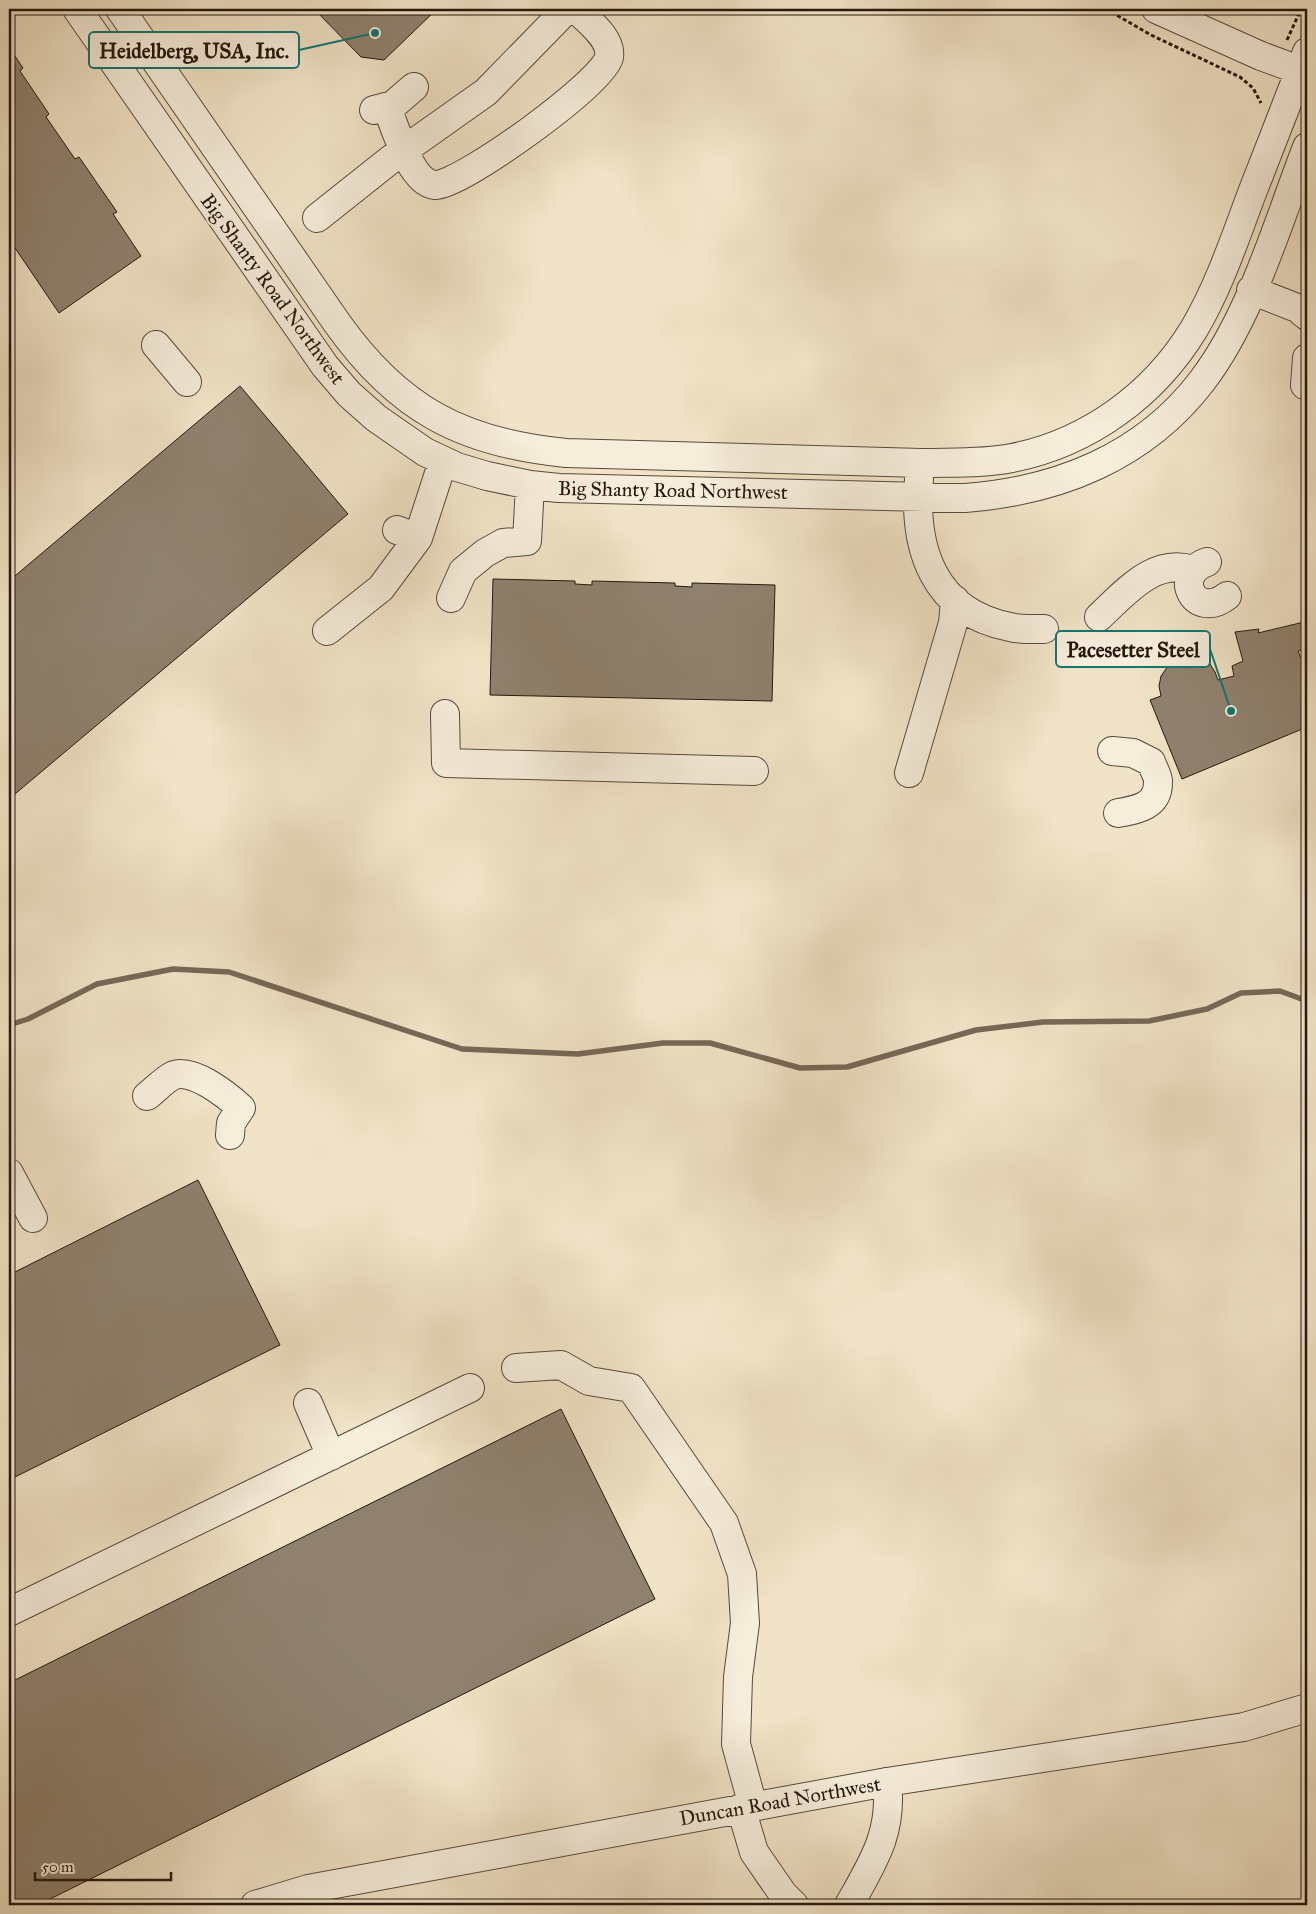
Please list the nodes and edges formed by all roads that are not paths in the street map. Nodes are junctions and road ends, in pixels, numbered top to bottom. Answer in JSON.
{"nodes":[{"id":1,"x":77,"y":9,"type":"edge"},
{"id":2,"x":120,"y":9,"type":"edge"},
{"id":3,"x":568,"y":9,"type":"edge"},
{"id":4,"x":576,"y":9,"type":"edge"},
{"id":5,"x":1156,"y":9,"type":"edge"},
{"id":6,"x":1301,"y":58,"type":"edge"},
{"id":7,"x":414,"y":87,"type":"dead end"},
{"id":8,"x":1307,"y":147,"type":"edge"},
{"id":9,"x":404,"y":150,"type":"junction"},
{"id":10,"x":317,"y":218,"type":"dead end"},
{"id":11,"x":1251,"y":290,"type":"junction"},
{"id":12,"x":1307,"y":316,"type":"edge"},
{"id":13,"x":156,"y":345,"type":"dead end"},
{"id":14,"x":1307,"y":358,"type":"edge"},
{"id":15,"x":188,"y":382,"type":"dead end"},
{"id":16,"x":1305,"y":385,"type":"dead end"},
{"id":17,"x":444,"y":461,"type":"junction"},
{"id":18,"x":921,"y":463,"type":"junction"},
{"id":19,"x":530,"y":486,"type":"junction"},
{"id":20,"x":918,"y":496,"type":"junction"},
{"id":21,"x":1227,"y":596,"type":"dead end"},
{"id":22,"x":452,"y":598,"type":"dead end"},
{"id":23,"x":955,"y":600,"type":"junction"},
{"id":24,"x":1099,"y":617,"type":"dead end"},
{"id":25,"x":1044,"y":629,"type":"dead end"},
{"id":26,"x":327,"y":631,"type":"dead end"},
{"id":27,"x":445,"y":714,"type":"dead end"},
{"id":28,"x":1112,"y":751,"type":"dead end"},
{"id":29,"x":754,"y":771,"type":"dead end"},
{"id":30,"x":909,"y":773,"type":"dead end"},
{"id":31,"x":1118,"y":813,"type":"dead end"},
{"id":32,"x":147,"y":1096,"type":"dead end"},
{"id":33,"x":230,"y":1135,"type":"dead end"},
{"id":34,"x":9,"y":1173,"type":"edge"},
{"id":35,"x":33,"y":1218,"type":"dead end"},
{"id":36,"x":516,"y":1368,"type":"dead end"},
{"id":37,"x":470,"y":1388,"type":"dead end"},
{"id":38,"x":308,"y":1403,"type":"dead end"},
{"id":39,"x":331,"y":1456,"type":"junction"},
{"id":40,"x":9,"y":1612,"type":"edge"},
{"id":41,"x":1307,"y":1708,"type":"edge"},
{"id":42,"x":887,"y":1782,"type":"junction"},
{"id":43,"x":747,"y":1807,"type":"junction"},
{"id":44,"x":255,"y":1905,"type":"edge"},
{"id":45,"x":794,"y":1905,"type":"edge"},
{"id":46,"x":849,"y":1905,"type":"edge"}],
"edges":[{"from":1,"to":17,"type":"street","name":"Big Shanty Road Northwest"},
{"from":2,"to":18,"type":"street","name":"Big Shanty Road Northwest"},
{"from":3,"to":9,"type":"street"},
{"from":4,"to":9,"type":"street"},
{"from":5,"to":6,"type":"street"},
{"from":6,"to":18,"type":"street","name":"Big Shanty Road Northwest"},
{"from":7,"to":9,"type":"street"},
{"from":8,"to":11,"type":"street","name":"Big Shanty Road Northwest"},
{"from":9,"to":10,"type":"street"},
{"from":11,"to":12,"type":"street"},
{"from":11,"to":20,"type":"street","name":"Big Shanty Road Northwest"},
{"from":13,"to":15,"type":"street"},
{"from":14,"to":16,"type":"street"},
{"from":17,"to":19,"type":"street","name":"Big Shanty Road Northwest"},
{"from":17,"to":26,"type":"street"},
{"from":18,"to":20,"type":"street"},
{"from":19,"to":20,"type":"street","name":"Big Shanty Road Northwest"},
{"from":19,"to":22,"type":"street"},
{"from":20,"to":23,"type":"street"},
{"from":21,"to":24,"type":"street"},
{"from":23,"to":25,"type":"street"},
{"from":23,"to":30,"type":"street"},
{"from":27,"to":29,"type":"street"},
{"from":28,"to":31,"type":"street"},
{"from":32,"to":33,"type":"street"},
{"from":34,"to":35,"type":"street"},
{"from":36,"to":43,"type":"street"},
{"from":37,"to":39,"type":"street"},
{"from":38,"to":39,"type":"street"},
{"from":39,"to":40,"type":"street"},
{"from":41,"to":42,"type":"street","name":"Duncan Road Northwest"},
{"from":42,"to":43,"type":"street","name":"Duncan Road Northwest"},
{"from":42,"to":46,"type":"street"},
{"from":43,"to":44,"type":"street","name":"Duncan Road Northwest"},
{"from":43,"to":45,"type":"street"}]}
